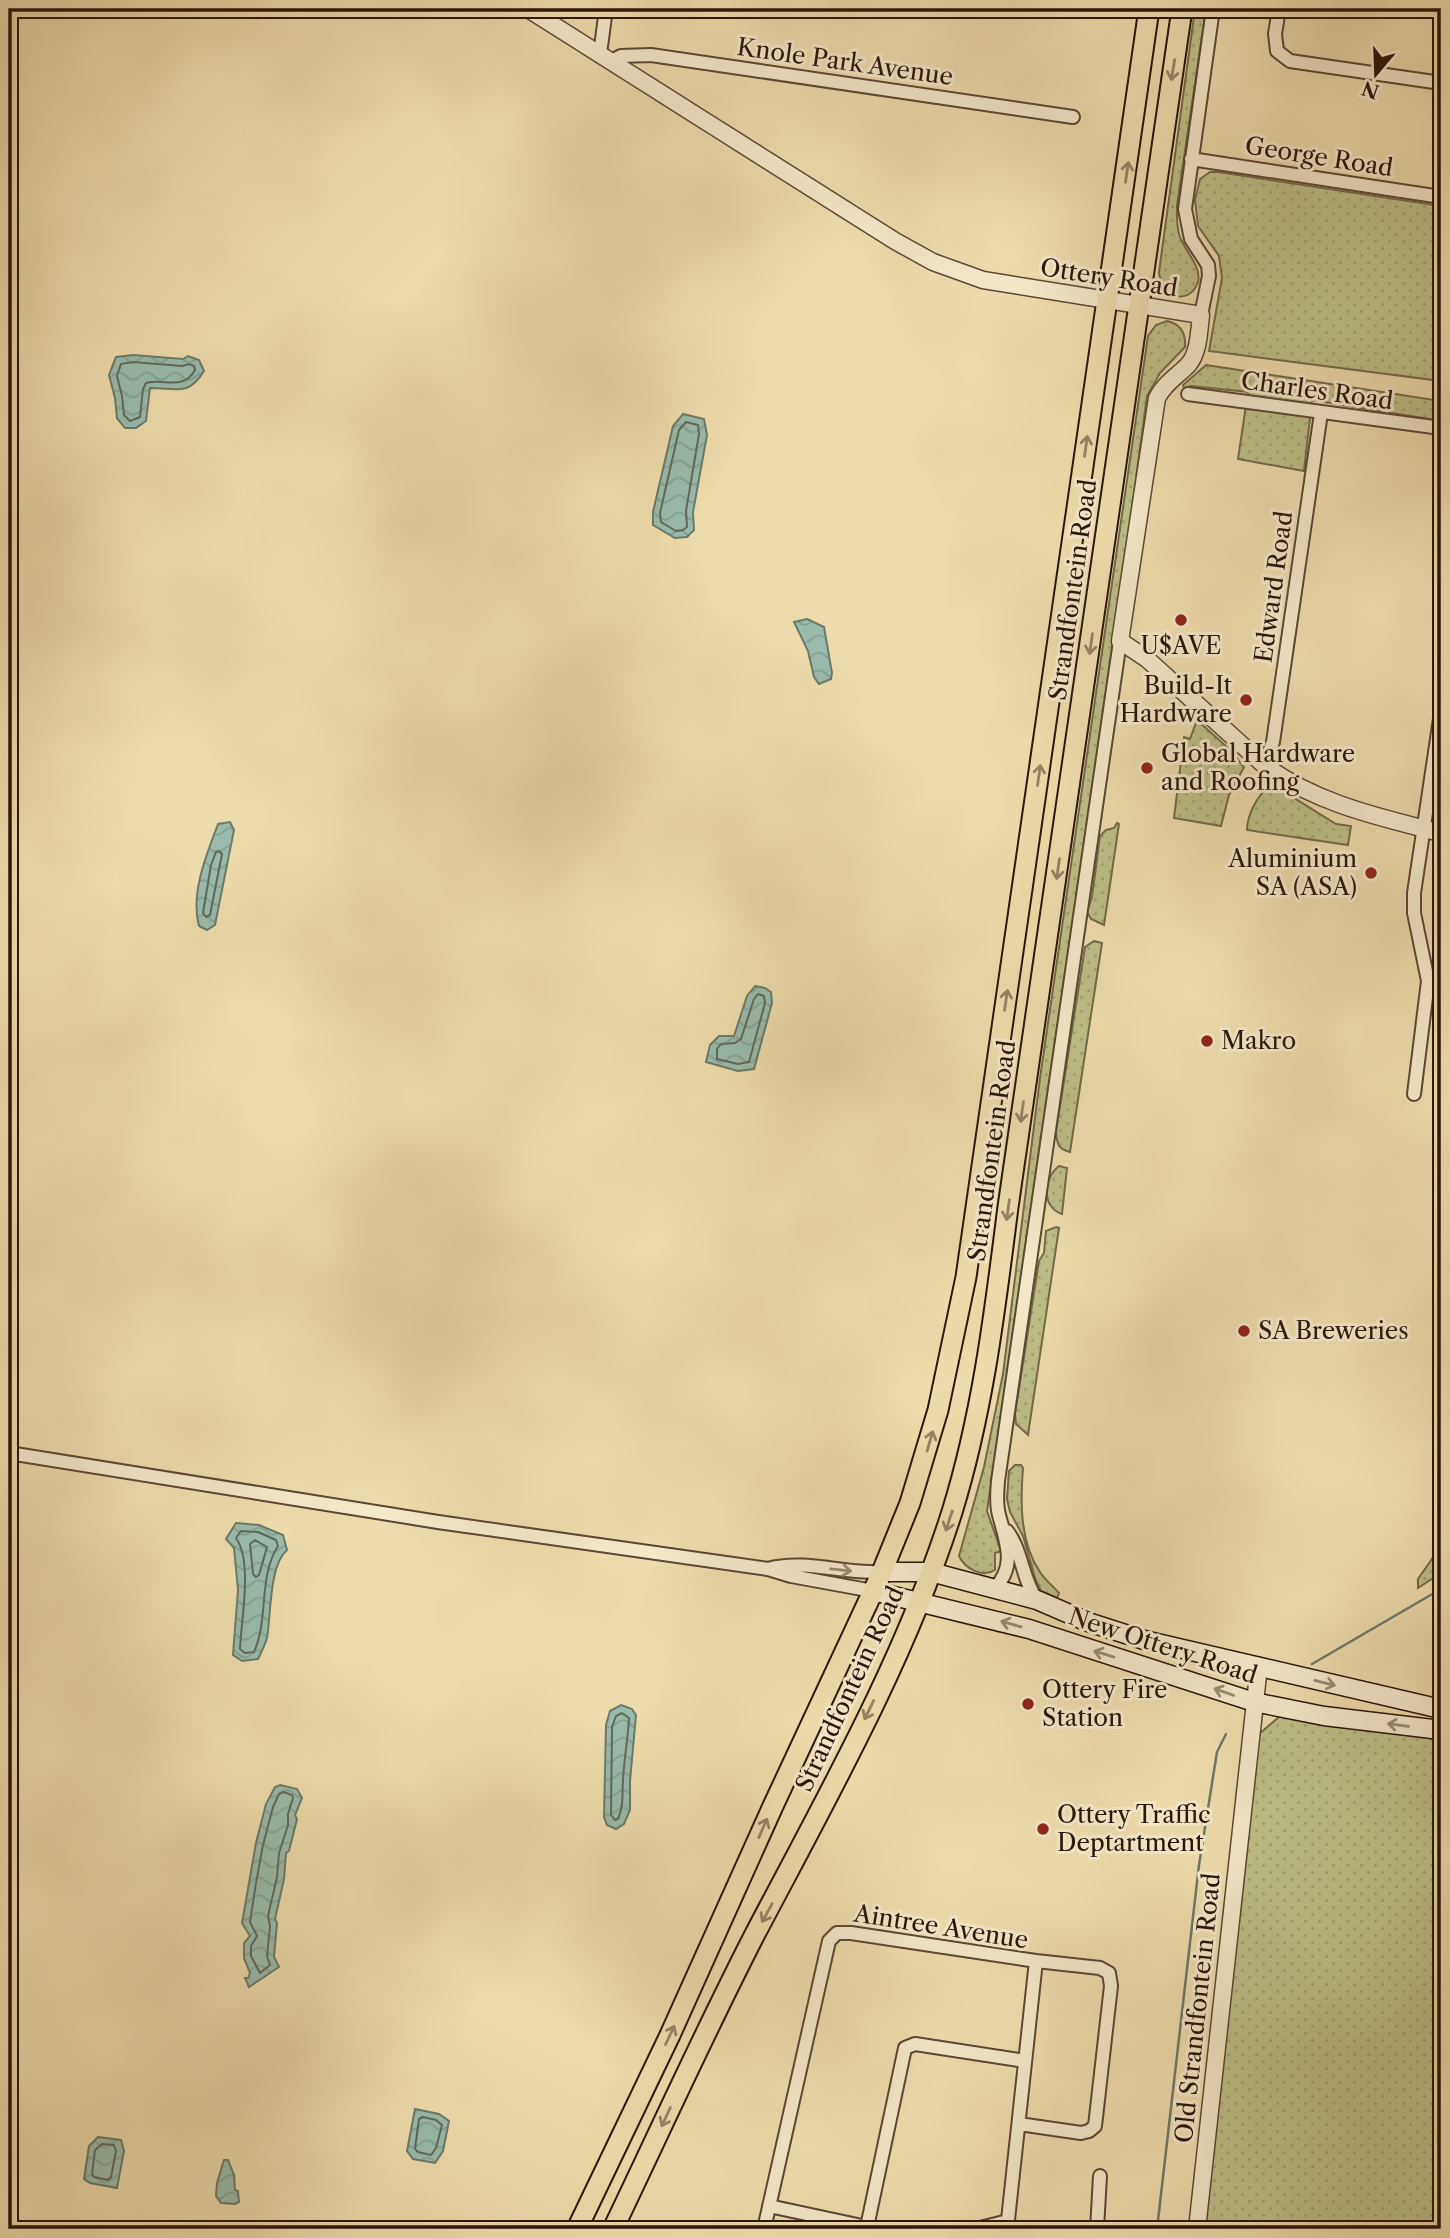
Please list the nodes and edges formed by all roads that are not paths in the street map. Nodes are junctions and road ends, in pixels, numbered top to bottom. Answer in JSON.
{"nodes":[{"id":1,"x":528,"y":9,"type":"edge"},
{"id":2,"x":606,"y":9,"type":"edge"},
{"id":3,"x":1149,"y":9,"type":"edge"},
{"id":4,"x":1182,"y":9,"type":"edge"},
{"id":5,"x":1213,"y":9,"type":"edge"},
{"id":6,"x":1279,"y":9,"type":"edge"},
{"id":7,"x":605,"y":58,"type":"junction"},
{"id":8,"x":1441,"y":83,"type":"edge"},
{"id":9,"x":1073,"y":117,"type":"dead end"},
{"id":10,"x":1191,"y":159,"type":"junction"},
{"id":11,"x":1441,"y":197,"type":"edge"},
{"id":12,"x":1106,"y":300,"type":"junction"},
{"id":13,"x":1138,"y":306,"type":"junction"},
{"id":14,"x":1201,"y":316,"type":"junction"},
{"id":15,"x":1188,"y":394,"type":"dead end"},
{"id":16,"x":1321,"y":413,"type":"junction"},
{"id":17,"x":1441,"y":428,"type":"edge"},
{"id":18,"x":1120,"y":641,"type":"junction"},
{"id":19,"x":1441,"y":712,"type":"edge"},
{"id":20,"x":1264,"y":765,"type":"junction"},
{"id":21,"x":1424,"y":828,"type":"junction"},
{"id":22,"x":1441,"y":833,"type":"edge"},
{"id":23,"x":1414,"y":1094,"type":"dead end"},
{"id":24,"x":9,"y":1453,"type":"edge"},
{"id":25,"x":1002,"y":1525,"type":"junction"},
{"id":26,"x":768,"y":1569,"type":"junction"},
{"id":27,"x":883,"y":1572,"type":"junction"},
{"id":28,"x":931,"y":1572,"type":"junction"},
{"id":29,"x":994,"y":1589,"type":"junction"},
{"id":30,"x":873,"y":1591,"type":"junction"},
{"id":31,"x":1037,"y":1600,"type":"junction"},
{"id":32,"x":919,"y":1602,"type":"junction"},
{"id":33,"x":1259,"y":1666,"type":"junction"},
{"id":34,"x":1254,"y":1702,"type":"junction"},
{"id":35,"x":1440,"y":1708,"type":"edge"},
{"id":36,"x":1441,"y":1730,"type":"edge"},
{"id":37,"x":1036,"y":1961,"type":"junction"},
{"id":38,"x":1025,"y":2061,"type":"junction"},
{"id":39,"x":1019,"y":2124,"type":"junction"},
{"id":40,"x":1100,"y":2176,"type":"dead end"},
{"id":41,"x":769,"y":2206,"type":"junction"},
{"id":42,"x":1008,"y":2225,"type":"edge"},
{"id":43,"x":871,"y":2228,"type":"edge"},
{"id":44,"x":577,"y":2229,"type":"edge"},
{"id":45,"x":613,"y":2229,"type":"edge"},
{"id":46,"x":764,"y":2229,"type":"edge"},
{"id":47,"x":976,"y":2229,"type":"edge"},
{"id":48,"x":1097,"y":2229,"type":"edge"},
{"id":49,"x":1197,"y":2229,"type":"edge"}],
"edges":[{"from":1,"to":7,"type":"street","name":"Ottery Road"},
{"from":2,"to":7,"type":"street"},
{"from":12,"to":3,"type":"main road","name":"Strandfontein Road","one_way":true},
{"from":4,"to":13,"type":"main road","name":"Strandfontein Road","one_way":true},
{"from":5,"to":10,"type":"street"},
{"from":6,"to":8,"type":"street"},
{"from":7,"to":9,"type":"street","name":"Knole Park Avenue"},
{"from":7,"to":12,"type":"street","name":"Ottery Road"},
{"from":10,"to":11,"type":"street","name":"George Road"},
{"from":10,"to":14,"type":"street"},
{"from":12,"to":13,"type":"street","name":"Ottery Road"},
{"from":27,"to":12,"type":"main road","name":"Strandfontein Road","one_way":true},
{"from":13,"to":14,"type":"street","name":"Ottery Road"},
{"from":13,"to":28,"type":"main road","name":"Strandfontein Road","one_way":true},
{"from":14,"to":18,"type":"street","name":"Ottery Road"},
{"from":15,"to":16,"type":"street","name":"Charles Road"},
{"from":16,"to":17,"type":"street","name":"Charles Road"},
{"from":16,"to":20,"type":"street","name":"Edward Road"},
{"from":18,"to":20,"type":"street"},
{"from":18,"to":25,"type":"street"},
{"from":19,"to":21,"type":"street"},
{"from":20,"to":21,"type":"street"},
{"from":21,"to":22,"type":"street"},
{"from":21,"to":23,"type":"street"},
{"from":24,"to":26,"type":"street"},
{"from":25,"to":29,"type":"street"},
{"from":25,"to":31,"type":"street"},
{"from":26,"to":27,"type":"street","one_way":true},
{"from":26,"to":30,"type":"street"},
{"from":27,"to":28,"type":"main road","name":"New Ottery Road"},
{"from":27,"to":30,"type":"main road","name":"Strandfontein Road"},
{"from":28,"to":29,"type":"main road","name":"New Ottery Road"},
{"from":28,"to":32,"type":"main road","name":"Strandfontein Road"},
{"from":29,"to":31,"type":"main road","name":"New Ottery Road"},
{"from":30,"to":32,"type":"main road","name":"New Ottery Road"},
{"from":44,"to":30,"type":"main road","name":"Strandfontein Road","one_way":true},
{"from":31,"to":33,"type":"main road","name":"New Ottery Road"},
{"from":34,"to":32,"type":"main road","name":"New Ottery Road","one_way":true},
{"from":32,"to":45,"type":"main road","name":"Strandfontein Road","one_way":true},
{"from":33,"to":34,"type":"street","name":"Old Strandfontein Road"},
{"from":33,"to":35,"type":"main road","name":"New Ottery Road","one_way":true},
{"from":36,"to":34,"type":"main road","name":"New Ottery Road","one_way":true},
{"from":34,"to":49,"type":"street","name":"Old Strandfontein Road"},
{"from":37,"to":38,"type":"street","name":"Aintree Avenue"},
{"from":37,"to":39,"type":"street"},
{"from":37,"to":41,"type":"street","name":"Aintree Avenue"},
{"from":38,"to":39,"type":"street","name":"Aintree Avenue"},
{"from":38,"to":43,"type":"street"},
{"from":39,"to":42,"type":"street","name":"Aintree Avenue"},
{"from":40,"to":48,"type":"street"},
{"from":41,"to":43,"type":"street"},
{"from":41,"to":46,"type":"street","name":"Aintree Avenue"},
{"from":42,"to":47,"type":"street"}]}
